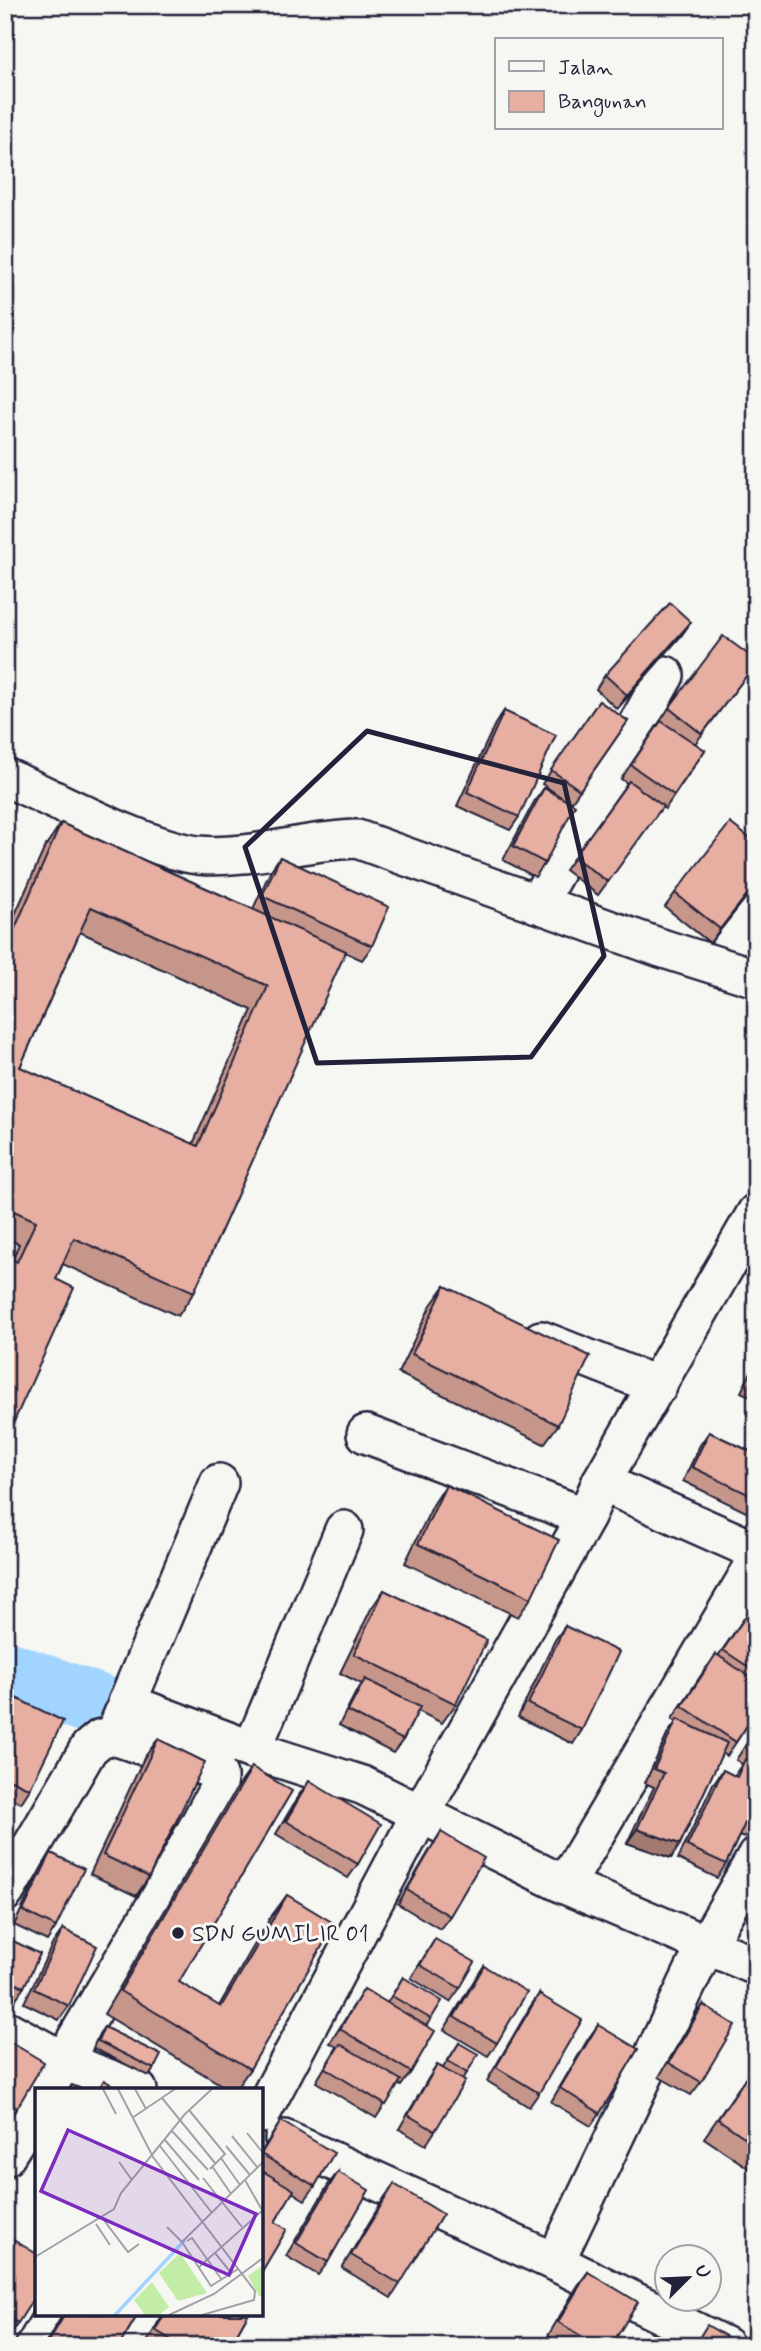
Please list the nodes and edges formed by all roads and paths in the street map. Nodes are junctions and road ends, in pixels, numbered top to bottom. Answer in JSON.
{"nodes":[{"id":1,"x":664,"y":676,"type":"dead end"},
{"id":2,"x":5,"y":777,"type":"edge"},
{"id":3,"x":537,"y":904,"type":"junction"},
{"id":4,"x":756,"y":978,"type":"edge"},
{"id":5,"x":756,"y":1213,"type":"edge"},
{"id":6,"x":534,"y":1337,"type":"edge"},
{"id":7,"x":659,"y":1386,"type":"junction"},
{"id":8,"x":366,"y":1434,"type":"dead end"},
{"id":9,"x":601,"y":1482,"type":"junction"},
{"id":10,"x":219,"y":1483,"type":"dead end"},
{"id":11,"x":586,"y":1517,"type":"junction"},
{"id":12,"x":344,"y":1530,"type":"dead end"},
{"id":13,"x":756,"y":1551,"type":"edge"},
{"id":14,"x":756,"y":1562,"type":"edge"},
{"id":15,"x":121,"y":1718,"type":"junction"},
{"id":16,"x":252,"y":1751,"type":"junction"},
{"id":17,"x":421,"y":1815,"type":"junction"},
{"id":18,"x":756,"y":1857,"type":"edge"},
{"id":19,"x":565,"y":1885,"type":"junction"},
{"id":20,"x":5,"y":1892,"type":"edge"},
{"id":21,"x":705,"y":1947,"type":"junction"},
{"id":22,"x":756,"y":1966,"type":"edge"},
{"id":23,"x":5,"y":2029,"type":"edge"},
{"id":24,"x":55,"y":2076,"type":"edge"},
{"id":25,"x":126,"y":2088,"type":"edge"},
{"id":26,"x":35,"y":2109,"type":"edge"},
{"id":27,"x":262,"y":2113,"type":"edge"},
{"id":28,"x":262,"y":2128,"type":"edge"},
{"id":29,"x":5,"y":2157,"type":"edge"},
{"id":30,"x":555,"y":2262,"type":"junction"},
{"id":31,"x":53,"y":2316,"type":"edge"},
{"id":32,"x":152,"y":2316,"type":"edge"},
{"id":33,"x":35,"y":2346,"type":"edge"},
{"id":34,"x":136,"y":2346,"type":"edge"},
{"id":35,"x":725,"y":2346,"type":"edge"}],
"edges":[{"from":1,"to":3,"type":"street"},
{"from":2,"to":3,"type":"street"},
{"from":3,"to":4,"type":"street"},
{"from":5,"to":7,"type":"street"},
{"from":6,"to":7,"type":"street"},
{"from":7,"to":9,"type":"street"},
{"from":8,"to":11,"type":"street"},
{"from":9,"to":11,"type":"street"},
{"from":9,"to":13,"type":"street"},
{"from":10,"to":15,"type":"street"},
{"from":11,"to":17,"type":"street"},
{"from":12,"to":16,"type":"street"},
{"from":14,"to":19,"type":"street"},
{"from":15,"to":16,"type":"street"},
{"from":15,"to":20,"type":"street"},
{"from":15,"to":24,"type":"street"},
{"from":16,"to":17,"type":"street"},
{"from":17,"to":19,"type":"street"},
{"from":17,"to":27,"type":"street"},
{"from":18,"to":21,"type":"street"},
{"from":19,"to":21,"type":"street"},
{"from":21,"to":22,"type":"street"},
{"from":21,"to":30,"type":"street"},
{"from":23,"to":24,"type":"street"},
{"from":24,"to":25,"type":"street"},
{"from":26,"to":29,"type":"street"},
{"from":28,"to":30,"type":"street"},
{"from":30,"to":35,"type":"street"},
{"from":31,"to":33,"type":"street"},
{"from":32,"to":34,"type":"street"}]}
